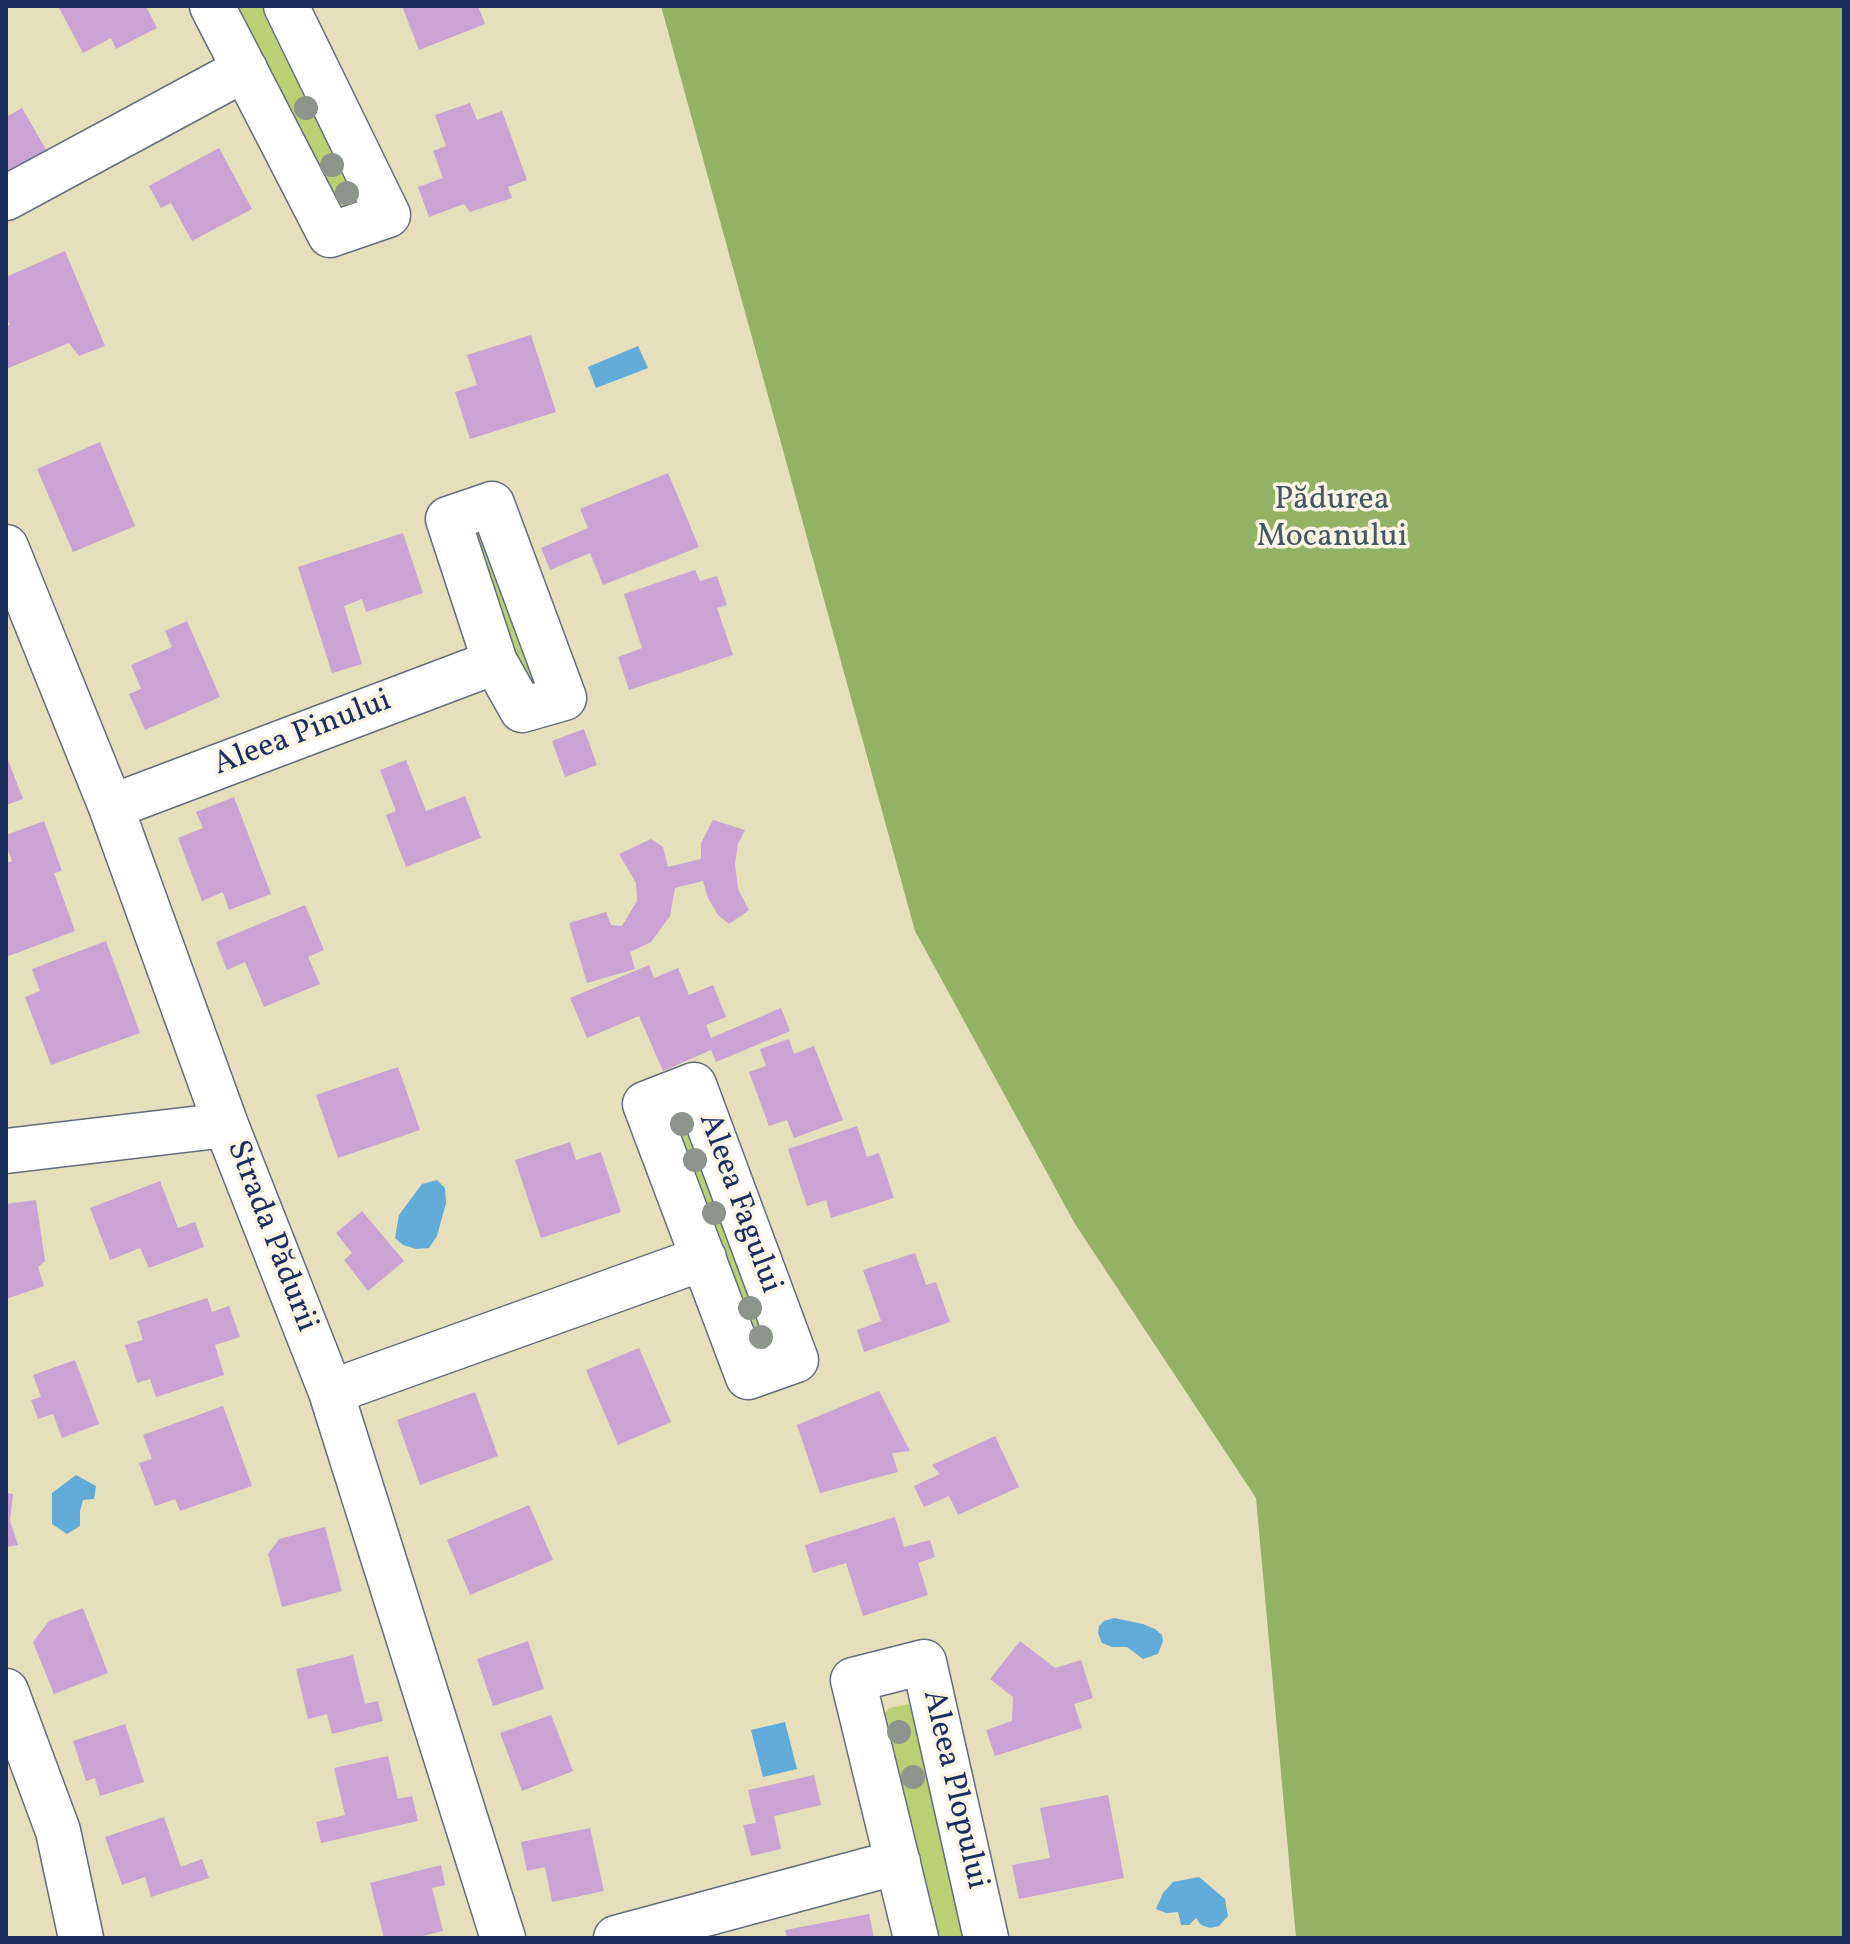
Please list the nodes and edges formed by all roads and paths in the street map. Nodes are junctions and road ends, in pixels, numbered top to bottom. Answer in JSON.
{"nodes":[{"id":1,"x":212,"y":6,"type":"edge"},
{"id":2,"x":286,"y":6,"type":"edge"},
{"id":3,"x":245,"y":69,"type":"junction"},
{"id":4,"x":6,"y":198,"type":"edge"},
{"id":5,"x":6,"y":547,"type":"edge"},
{"id":6,"x":495,"y":662,"type":"dead end"},
{"id":7,"x":111,"y":807,"type":"junction"},
{"id":8,"x":226,"y":1125,"type":"junction"},
{"id":9,"x":6,"y":1151,"type":"edge"},
{"id":10,"x":704,"y":1258,"type":"junction"},
{"id":11,"x":331,"y":1392,"type":"junction"},
{"id":12,"x":6,"y":1691,"type":"edge"},
{"id":13,"x":898,"y":1862,"type":"junction"},
{"id":14,"x":81,"y":1938,"type":"edge"},
{"id":15,"x":503,"y":1938,"type":"edge"},
{"id":16,"x":616,"y":1938,"type":"edge"},
{"id":17,"x":916,"y":1938,"type":"edge"},
{"id":18,"x":986,"y":1938,"type":"edge"}],
"edges":[{"from":1,"to":3,"type":"street"},
{"from":2,"to":3,"type":"street"},
{"from":3,"to":4,"type":"street"},
{"from":5,"to":7,"type":"street","name":"Strada Pădurii"},
{"from":6,"to":7,"type":"street","name":"Aleea Pinului"},
{"from":7,"to":8,"type":"street","name":"Strada Pădurii"},
{"from":8,"to":9,"type":"street"},
{"from":8,"to":11,"type":"street","name":"Strada Pădurii"},
{"from":10,"to":10,"type":"street","name":"Aleea Fagului"},
{"from":10,"to":11,"type":"street","name":"Aleea Fagului"},
{"from":11,"to":15,"type":"street","name":"Strada Pădurii"},
{"from":12,"to":14,"type":"street"},
{"from":13,"to":16,"type":"street"},
{"from":13,"to":17,"type":"street","name":"Aleea Plopului"},
{"from":13,"to":18,"type":"street","name":"Aleea Plopului"}]}
